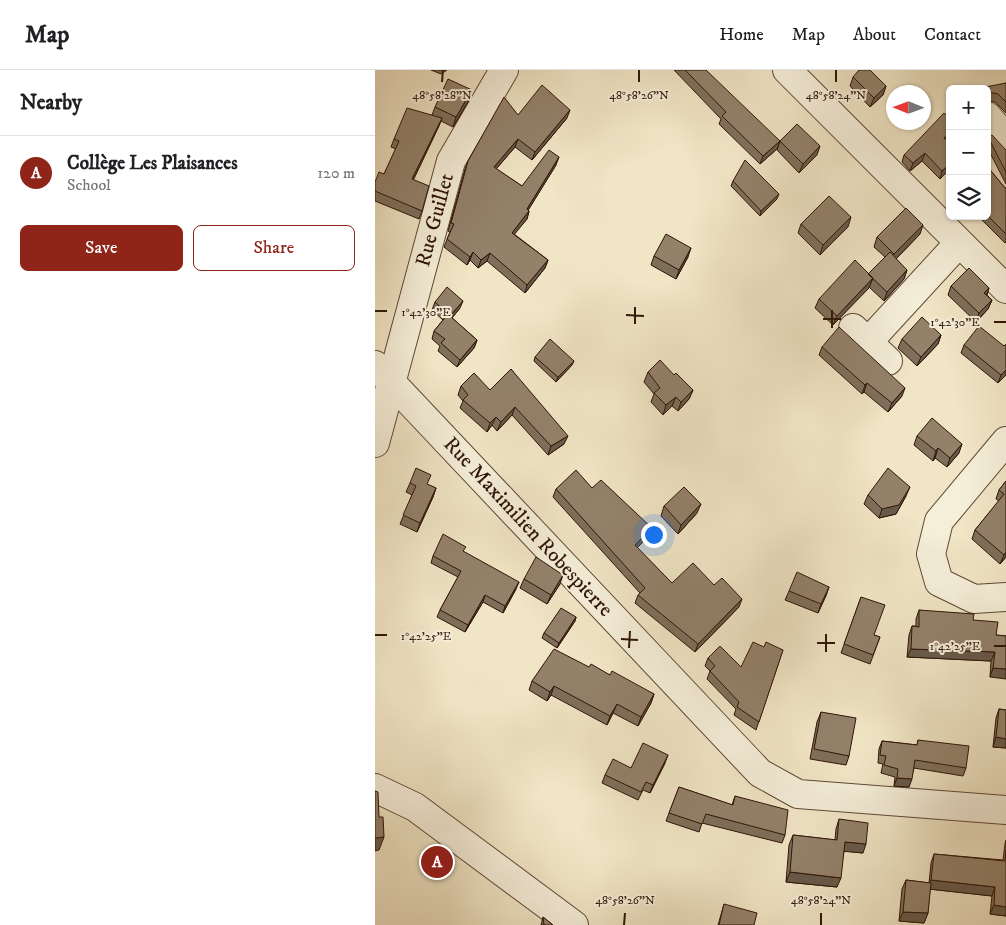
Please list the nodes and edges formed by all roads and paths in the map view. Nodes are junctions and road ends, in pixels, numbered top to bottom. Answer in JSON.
{"nodes":[{"id":1,"x":504,"y":70,"type":"edge"},
{"id":2,"x":787,"y":70,"type":"edge"},
{"id":3,"x":991,"y":120,"type":"edge"},
{"id":4,"x":1006,"y":137,"type":"edge"},
{"id":5,"x":959,"y":244,"type":"junction"},
{"id":6,"x":1006,"y":289,"type":"edge"},
{"id":7,"x":888,"y":361,"type":"dead end"},
{"id":8,"x":383,"y":373,"type":"edge"},
{"id":9,"x":1006,"y":440,"type":"edge"},
{"id":10,"x":375,"y":443,"type":"edge"},
{"id":11,"x":1006,"y":597,"type":"edge"},
{"id":12,"x":375,"y":788,"type":"edge"},
{"id":13,"x":1006,"y":810,"type":"edge"},
{"id":14,"x":574,"y":925,"type":"edge"}],
"edges":[{"from":1,"to":8,"type":"street","name":"Rue Guillet"},
{"from":2,"to":5,"type":"street"},
{"from":3,"to":4,"type":"street"},
{"from":5,"to":6,"type":"street"},
{"from":5,"to":7,"type":"street"},
{"from":8,"to":10,"type":"street","name":"Rue Guillet"},
{"from":8,"to":13,"type":"street","name":"Rue Maximilien Robespierre"},
{"from":9,"to":11,"type":"street"},
{"from":12,"to":14,"type":"street"}]}
